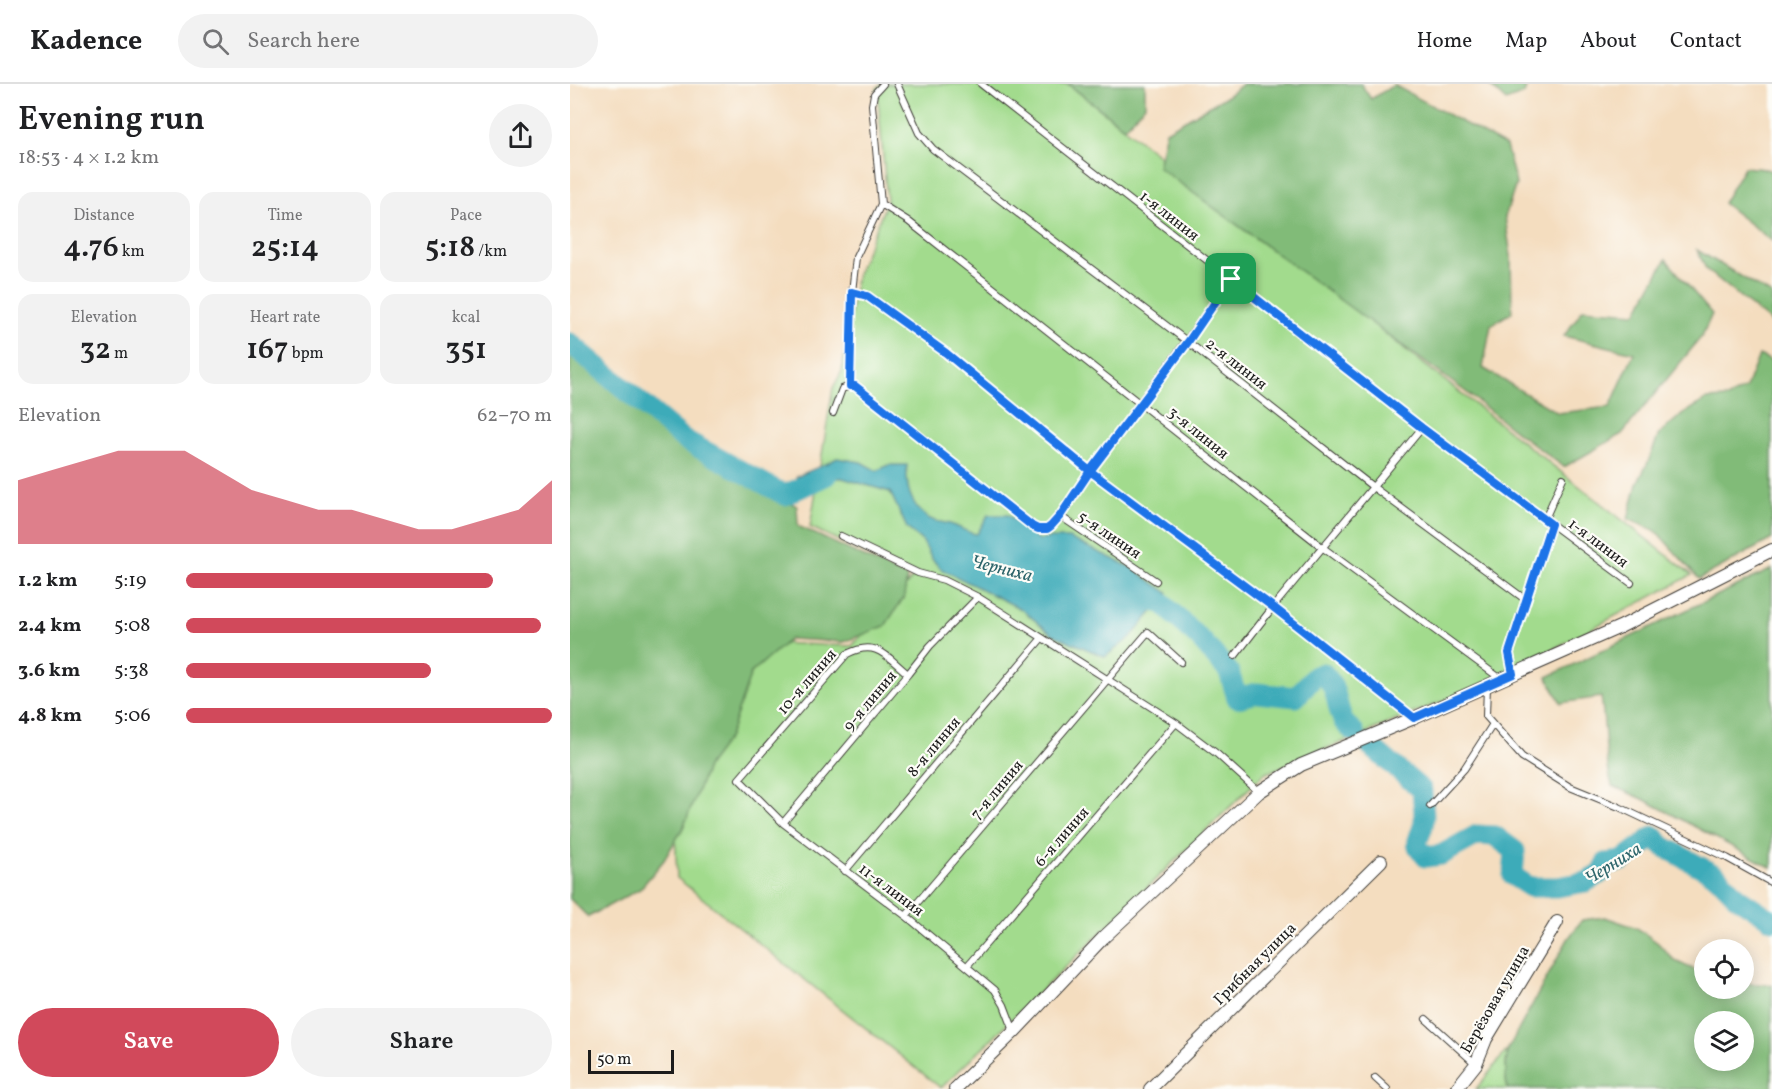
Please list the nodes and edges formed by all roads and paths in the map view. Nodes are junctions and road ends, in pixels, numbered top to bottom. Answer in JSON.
{"nodes":[{"id":1,"x":883,"y":84,"type":"edge"},
{"id":2,"x":897,"y":84,"type":"edge"},
{"id":3,"x":981,"y":84,"type":"edge"},
{"id":4,"x":881,"y":204,"type":"junction"},
{"id":5,"x":1231,"y":279,"type":"junction"},
{"id":6,"x":852,"y":292,"type":"junction"},
{"id":7,"x":1188,"y":342,"type":"junction"},
{"id":8,"x":850,"y":386,"type":"junction"},
{"id":9,"x":1141,"y":404,"type":"junction"},
{"id":10,"x":833,"y":413,"type":"dead end"},
{"id":11,"x":1422,"y":428,"type":"junction"},
{"id":12,"x":1090,"y":471,"type":"junction"},
{"id":13,"x":1563,"y":478,"type":"dead end"},
{"id":14,"x":1373,"y":487,"type":"junction"},
{"id":15,"x":1060,"y":516,"type":"junction"},
{"id":16,"x":1548,"y":521,"type":"junction"},
{"id":17,"x":842,"y":536,"type":"dead end"},
{"id":18,"x":1322,"y":547,"type":"junction"},
{"id":19,"x":1772,"y":550,"type":"edge"},
{"id":20,"x":1156,"y":581,"type":"dead end"},
{"id":21,"x":1631,"y":583,"type":"dead end"},
{"id":22,"x":978,"y":597,"type":"junction"},
{"id":23,"x":1526,"y":600,"type":"junction"},
{"id":24,"x":1273,"y":607,"type":"junction"},
{"id":25,"x":1041,"y":639,"type":"junction"},
{"id":26,"x":1235,"y":656,"type":"dead end"},
{"id":27,"x":1181,"y":662,"type":"dead end"},
{"id":28,"x":908,"y":674,"type":"junction"},
{"id":29,"x":1513,"y":674,"type":"junction"},
{"id":30,"x":1501,"y":679,"type":"junction"},
{"id":31,"x":1108,"y":680,"type":"junction"},
{"id":32,"x":1487,"y":685,"type":"junction"},
{"id":33,"x":1414,"y":718,"type":"junction"},
{"id":34,"x":1176,"y":723,"type":"junction"},
{"id":35,"x":1493,"y":724,"type":"junction"},
{"id":36,"x":739,"y":779,"type":"joint"},
{"id":37,"x":1259,"y":792,"type":"junction"},
{"id":38,"x":1430,"y":806,"type":"dead end"},
{"id":39,"x":783,"y":823,"type":"junction"},
{"id":40,"x":1381,"y":861,"type":"dead end"},
{"id":41,"x":845,"y":871,"type":"junction"},
{"id":42,"x":1772,"y":883,"type":"edge"},
{"id":43,"x":906,"y":916,"type":"junction"},
{"id":44,"x":1557,"y":922,"type":"dead end"},
{"id":45,"x":967,"y":966,"type":"junction"},
{"id":46,"x":1426,"y":1019,"type":"dead end"},
{"id":47,"x":1015,"y":1031,"type":"junction"},
{"id":48,"x":1476,"y":1064,"type":"junction"},
{"id":49,"x":1375,"y":1078,"type":"dead end"},
{"id":50,"x":955,"y":1089,"type":"edge"},
{"id":51,"x":1150,"y":1089,"type":"edge"},
{"id":52,"x":1387,"y":1089,"type":"edge"},
{"id":53,"x":1456,"y":1089,"type":"edge"}],
"edges":[{"from":1,"to":4,"type":"lane"},
{"from":2,"to":7,"type":"lane","name":"2-я линия"},
{"from":3,"to":5,"type":"lane","name":"1-я линия"},
{"from":4,"to":6,"type":"lane"},
{"from":4,"to":9,"type":"lane","name":"3-я линия"},
{"from":5,"to":7,"type":"lane"},
{"from":5,"to":11,"type":"lane","name":"1-я линия"},
{"from":6,"to":8,"type":"lane"},
{"from":6,"to":12,"type":"lane"},
{"from":7,"to":9,"type":"lane"},
{"from":7,"to":14,"type":"lane","name":"2-я линия"},
{"from":8,"to":10,"type":"lane"},
{"from":8,"to":15,"type":"lane","name":"5-я линия"},
{"from":9,"to":12,"type":"lane"},
{"from":9,"to":18,"type":"lane","name":"3-я линия"},
{"from":11,"to":14,"type":"lane"},
{"from":11,"to":16,"type":"lane","name":"1-я линия"},
{"from":12,"to":15,"type":"lane"},
{"from":12,"to":24,"type":"lane"},
{"from":13,"to":16,"type":"lane"},
{"from":14,"to":18,"type":"lane"},
{"from":14,"to":23,"type":"lane","name":"2-я линия"},
{"from":15,"to":20,"type":"lane","name":"5-я линия"},
{"from":16,"to":21,"type":"lane","name":"1-я линия"},
{"from":16,"to":23,"type":"lane"},
{"from":17,"to":22,"type":"lane"},
{"from":18,"to":24,"type":"lane"},
{"from":18,"to":30,"type":"lane","name":"3-я линия"},
{"from":19,"to":29,"type":"street"},
{"from":22,"to":25,"type":"lane"},
{"from":22,"to":28,"type":"lane","name":"9-я линия"},
{"from":23,"to":29,"type":"lane"},
{"from":24,"to":26,"type":"lane"},
{"from":24,"to":33,"type":"lane"},
{"from":25,"to":31,"type":"lane"},
{"from":25,"to":41,"type":"lane","name":"8-я линия"},
{"from":27,"to":31,"type":"lane","name":"7-я линия"},
{"from":28,"to":36,"type":"lane","name":"10-я линия"},
{"from":28,"to":39,"type":"lane","name":"9-я линия"},
{"from":29,"to":30,"type":"street"},
{"from":30,"to":32,"type":"street"},
{"from":31,"to":34,"type":"lane"},
{"from":31,"to":43,"type":"lane","name":"7-я линия"},
{"from":32,"to":33,"type":"street"},
{"from":32,"to":35,"type":"lane"},
{"from":33,"to":37,"type":"street"},
{"from":34,"to":37,"type":"lane"},
{"from":34,"to":45,"type":"lane","name":"6-я линия"},
{"from":35,"to":38,"type":"lane"},
{"from":35,"to":42,"type":"lane"},
{"from":36,"to":39,"type":"lane","name":"11-я линия"},
{"from":37,"to":47,"type":"street"},
{"from":39,"to":41,"type":"lane","name":"11-я линия"},
{"from":40,"to":51,"type":"street","name":"Грибная улица"},
{"from":41,"to":43,"type":"lane","name":"11-я линия"},
{"from":43,"to":45,"type":"lane","name":"11-я линия"},
{"from":44,"to":48,"type":"street","name":"Берёзовая улица"},
{"from":45,"to":47,"type":"lane","name":"11-я линия"},
{"from":46,"to":48,"type":"lane"},
{"from":47,"to":50,"type":"street"},
{"from":48,"to":53,"type":"street","name":"Берёзовая улица"},
{"from":49,"to":52,"type":"lane"}]}
